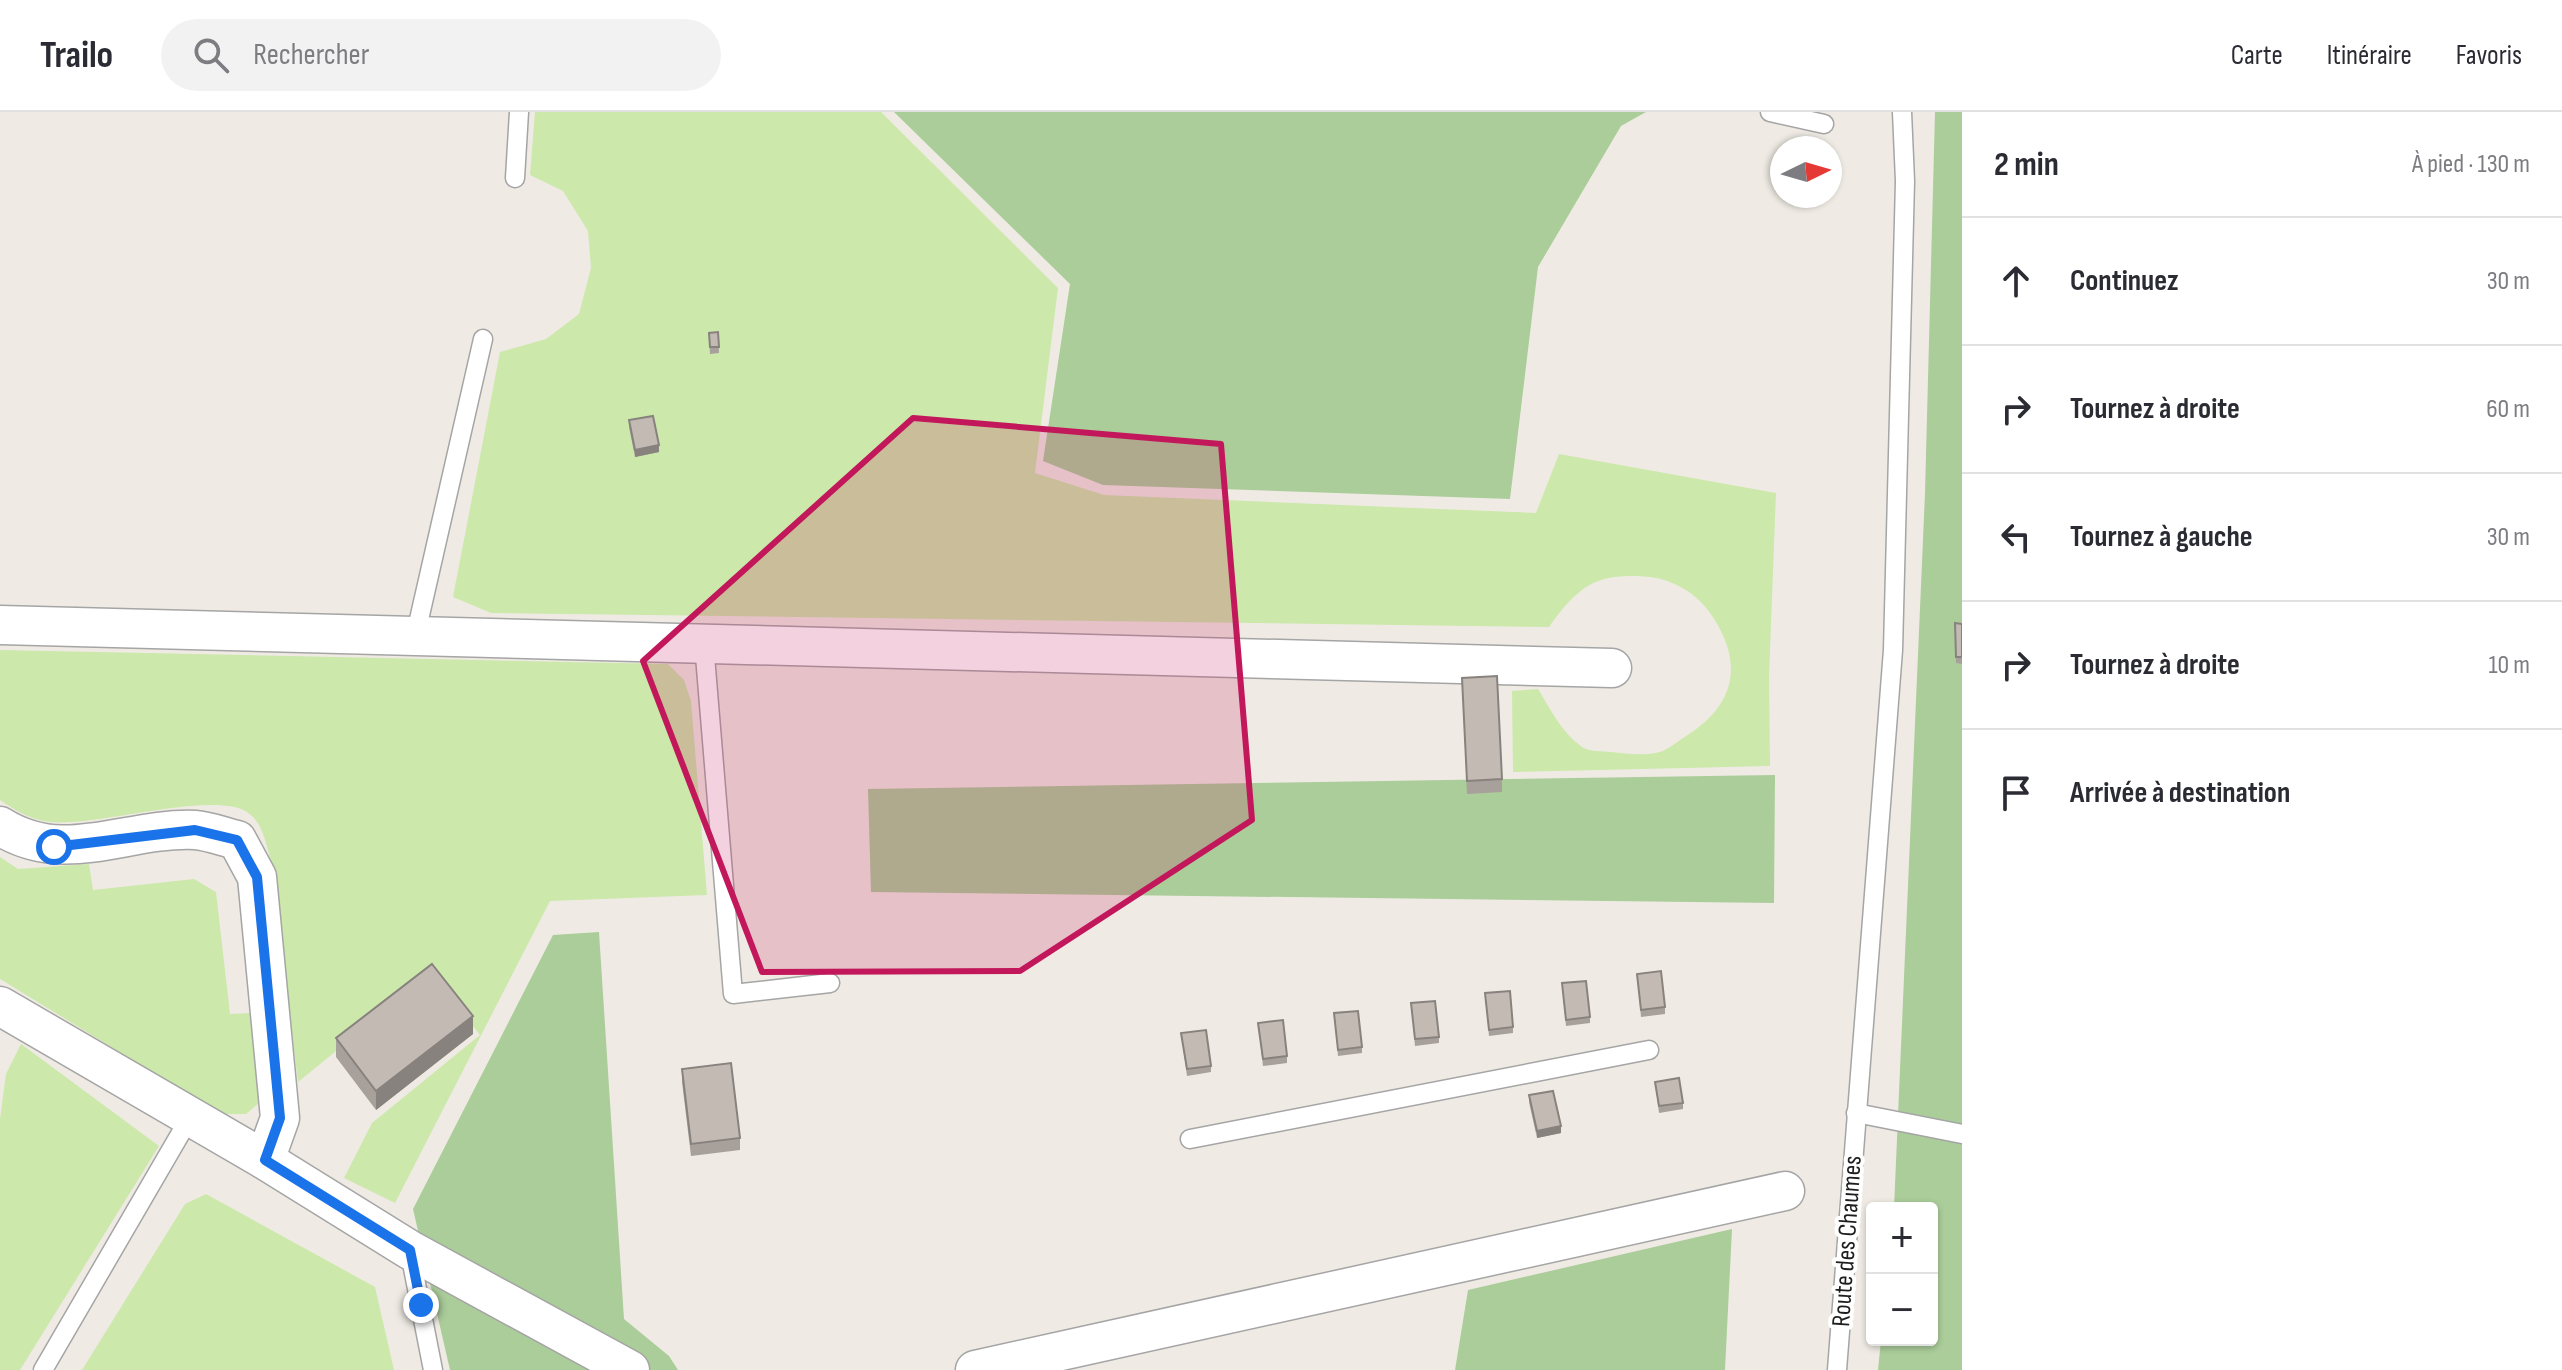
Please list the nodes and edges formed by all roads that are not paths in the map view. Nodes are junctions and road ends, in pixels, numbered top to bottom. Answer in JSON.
{"nodes":[{"id":1,"x":519,"y":112,"type":"edge"},
{"id":2,"x":1770,"y":112,"type":"edge"},
{"id":3,"x":1902,"y":112,"type":"edge"},
{"id":4,"x":1824,"y":124,"type":"dead end"},
{"id":5,"x":515,"y":178,"type":"dead end"},
{"id":6,"x":483,"y":339,"type":"dead end"},
{"id":7,"x":0,"y":625,"type":"edge"},
{"id":8,"x":415,"y":637,"type":"junction"},
{"id":9,"x":704,"y":644,"type":"junction"},
{"id":10,"x":1612,"y":668,"type":"dead end"},
{"id":11,"x":0,"y":826,"type":"edge"},
{"id":12,"x":830,"y":983,"type":"dead end"},
{"id":13,"x":4,"y":1016,"type":"edge"},
{"id":14,"x":1649,"y":1050,"type":"dead end"},
{"id":15,"x":1856,"y":1113,"type":"junction"},
{"id":16,"x":189,"y":1119,"type":"junction"},
{"id":17,"x":1962,"y":1134,"type":"edge"},
{"id":18,"x":1190,"y":1139,"type":"dead end"},
{"id":19,"x":265,"y":1160,"type":"junction"},
{"id":20,"x":1785,"y":1191,"type":"dead end"},
{"id":21,"x":410,"y":1250,"type":"junction"},
{"id":22,"x":43,"y":1370,"type":"edge"},
{"id":23,"x":433,"y":1370,"type":"edge"},
{"id":24,"x":630,"y":1370,"type":"edge"},
{"id":25,"x":975,"y":1370,"type":"edge"},
{"id":26,"x":1837,"y":1370,"type":"edge"}],
"edges":[{"from":1,"to":5,"type":"lane"},
{"from":2,"to":4,"type":"lane"},
{"from":3,"to":15,"type":"lane","name":"Route des Chaumes"},
{"from":6,"to":8,"type":"lane"},
{"from":7,"to":8,"type":"street"},
{"from":8,"to":9,"type":"street"},
{"from":9,"to":10,"type":"street"},
{"from":9,"to":12,"type":"lane"},
{"from":11,"to":19,"type":"street"},
{"from":13,"to":16,"type":"street"},
{"from":14,"to":18,"type":"lane"},
{"from":15,"to":17,"type":"lane"},
{"from":15,"to":26,"type":"lane","name":"Route des Chaumes"},
{"from":16,"to":19,"type":"street"},
{"from":16,"to":22,"type":"lane"},
{"from":19,"to":21,"type":"street"},
{"from":20,"to":25,"type":"street"},
{"from":21,"to":23,"type":"lane"},
{"from":21,"to":24,"type":"street"}]}
